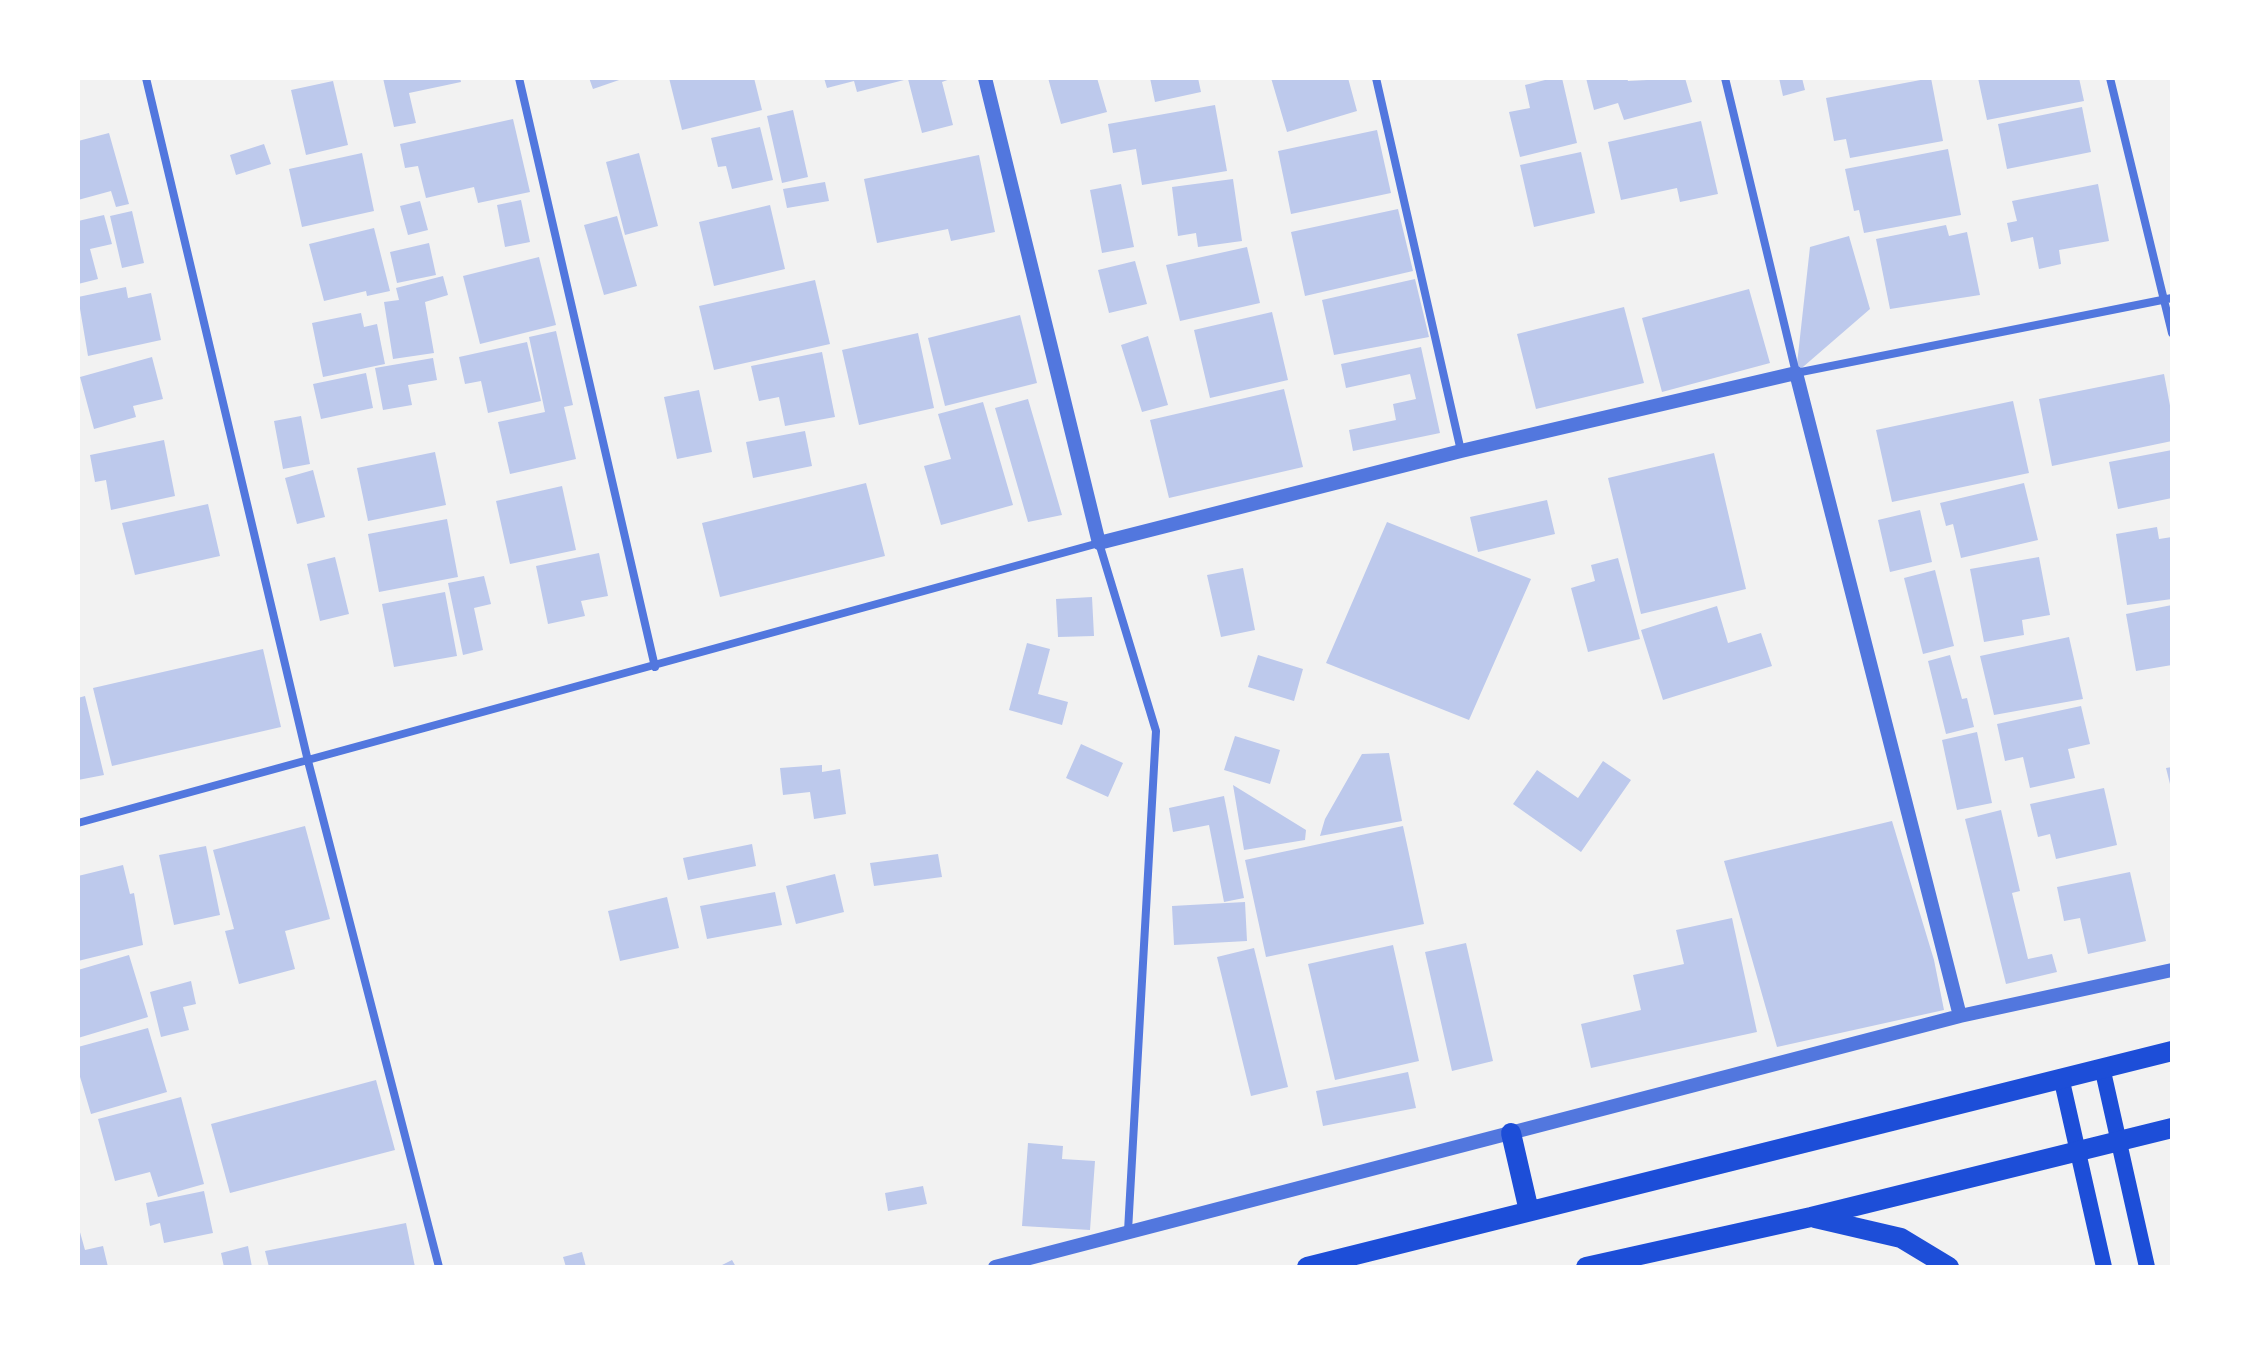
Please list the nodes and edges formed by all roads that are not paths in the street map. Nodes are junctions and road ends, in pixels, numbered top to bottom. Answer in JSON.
{"nodes":[{"id":1,"x":146,"y":78,"type":"edge"},
{"id":2,"x":519,"y":78,"type":"edge"},
{"id":3,"x":985,"y":78,"type":"edge"},
{"id":4,"x":1376,"y":78,"type":"edge"},
{"id":5,"x":1725,"y":78,"type":"edge"},
{"id":6,"x":2110,"y":78,"type":"edge"},
{"id":7,"x":2168,"y":299,"type":"edge"},
{"id":8,"x":2172,"y":333,"type":"edge"},
{"id":9,"x":1796,"y":373,"type":"junction"},
{"id":10,"x":1461,"y":451,"type":"junction"},
{"id":11,"x":1099,"y":543,"type":"junction"},
{"id":12,"x":655,"y":667,"type":"junction"},
{"id":13,"x":308,"y":761,"type":"junction"},
{"id":14,"x":78,"y":823,"type":"edge"},
{"id":15,"x":2172,"y":970,"type":"edge"},
{"id":16,"x":1960,"y":1016,"type":"junction"},
{"id":17,"x":2172,"y":1051,"type":"edge"},
{"id":18,"x":2102,"y":1067,"type":"junction"},
{"id":19,"x":2061,"y":1077,"type":"junction"},
{"id":20,"x":2172,"y":1128,"type":"edge"},
{"id":21,"x":1511,"y":1133,"type":"junction"},
{"id":22,"x":2121,"y":1142,"type":"junction"},
{"id":23,"x":2080,"y":1152,"type":"junction"},
{"id":24,"x":1529,"y":1211,"type":"junction"},
{"id":25,"x":1811,"y":1217,"type":"junction"},
{"id":26,"x":1128,"y":1231,"type":"junction"},
{"id":27,"x":439,"y":1267,"type":"edge"},
{"id":28,"x":995,"y":1267,"type":"edge"},
{"id":29,"x":1307,"y":1267,"type":"edge"},
{"id":30,"x":1586,"y":1267,"type":"edge"},
{"id":31,"x":1949,"y":1267,"type":"edge"},
{"id":32,"x":2104,"y":1267,"type":"edge"},
{"id":33,"x":2147,"y":1267,"type":"edge"}],
"edges":[{"from":1,"to":13,"type":"street"},
{"from":2,"to":12,"type":"street"},
{"from":3,"to":11,"type":"street"},
{"from":4,"to":10,"type":"street"},
{"from":5,"to":9,"type":"street"},
{"from":6,"to":7,"type":"street"},
{"from":7,"to":8,"type":"street"},
{"from":7,"to":9,"type":"street"},
{"from":9,"to":10,"type":"street"},
{"from":9,"to":16,"type":"street"},
{"from":10,"to":11,"type":"street"},
{"from":11,"to":12,"type":"street"},
{"from":11,"to":26,"type":"street"},
{"from":12,"to":13,"type":"street"},
{"from":13,"to":14,"type":"street"},
{"from":13,"to":27,"type":"street"},
{"from":15,"to":16,"type":"street"},
{"from":16,"to":21,"type":"street"},
{"from":17,"to":18,"type":"main road"},
{"from":18,"to":19,"type":"main road"},
{"from":18,"to":22,"type":"main road"},
{"from":19,"to":23,"type":"main road"},
{"from":19,"to":24,"type":"main road"},
{"from":20,"to":22,"type":"main road"},
{"from":21,"to":24,"type":"main road"},
{"from":21,"to":26,"type":"street"},
{"from":22,"to":23,"type":"main road"},
{"from":22,"to":33,"type":"main road"},
{"from":23,"to":25,"type":"main road"},
{"from":23,"to":32,"type":"main road"},
{"from":24,"to":29,"type":"main road"},
{"from":25,"to":30,"type":"main road"},
{"from":25,"to":31,"type":"main road"},
{"from":26,"to":28,"type":"street"}]}
